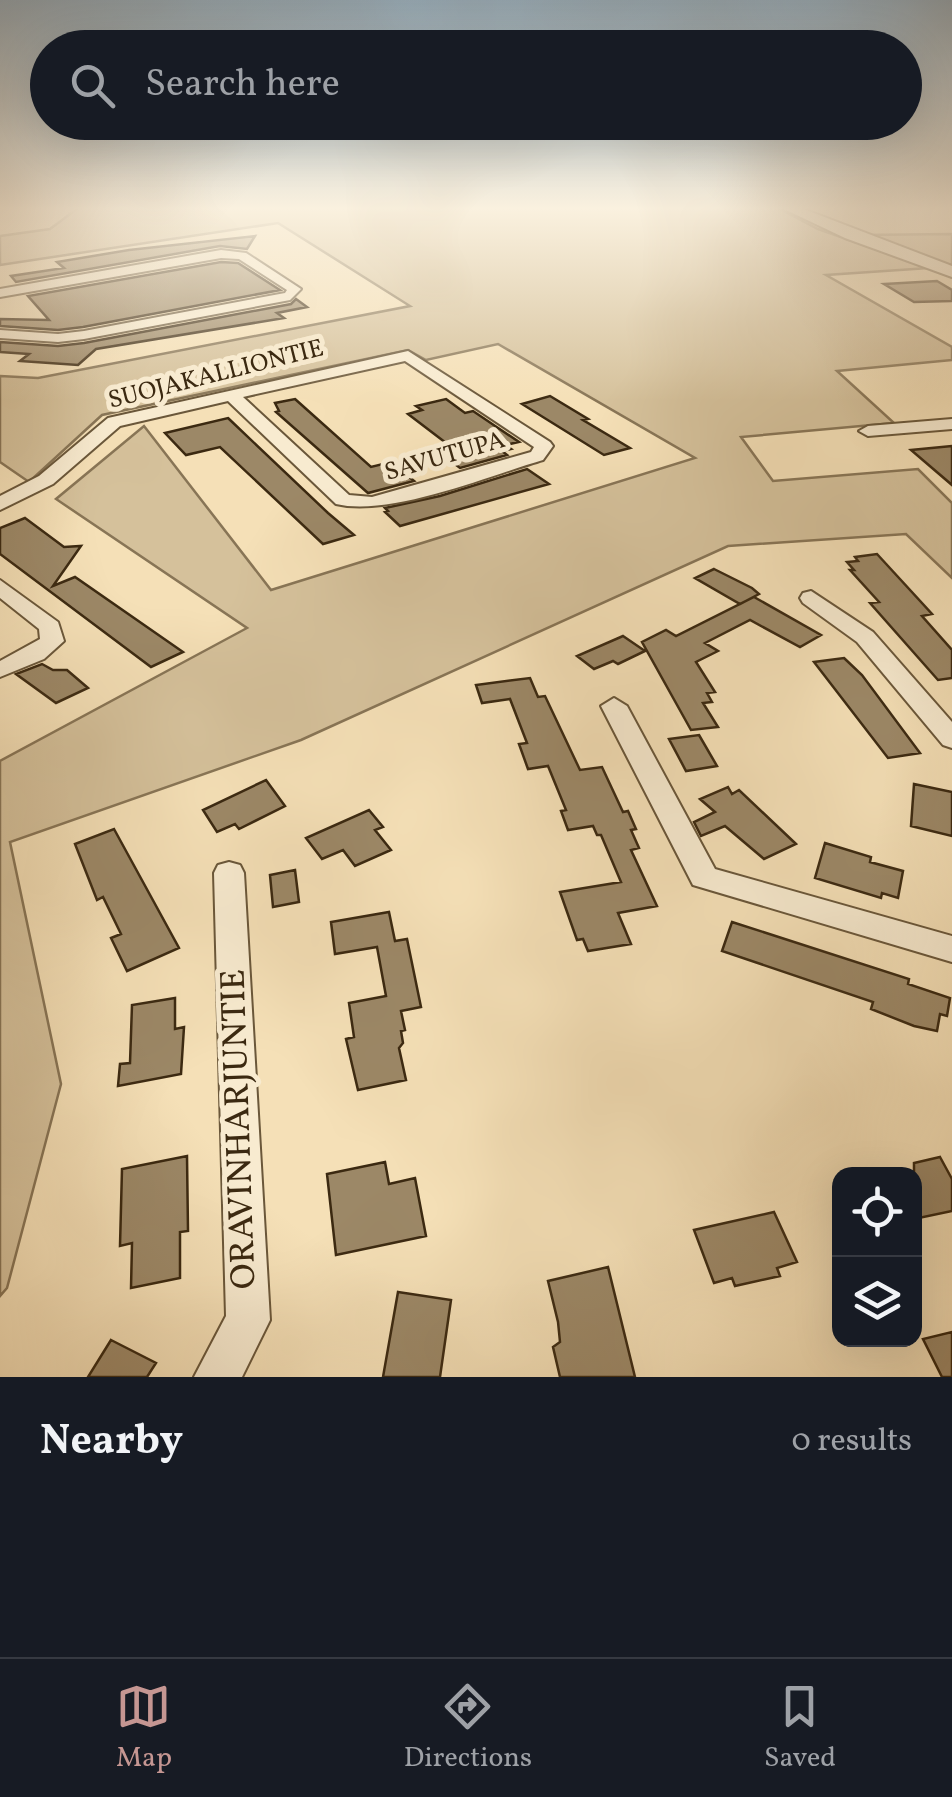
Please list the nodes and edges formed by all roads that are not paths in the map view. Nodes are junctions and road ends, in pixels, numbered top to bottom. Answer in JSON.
{"nodes":[{"id":1,"x":116,"y":272,"type":"edge"},
{"id":2,"x":268,"y":272,"type":"edge"},
{"id":3,"x":3,"y":292,"type":"edge"},
{"id":4,"x":0,"y":334,"type":"edge"},
{"id":5,"x":408,"y":356,"type":"joint"},
{"id":6,"x":231,"y":394,"type":"junction"},
{"id":7,"x":952,"y":424,"type":"edge"},
{"id":8,"x":868,"y":431,"type":"dead end"},
{"id":9,"x":0,"y":504,"type":"edge"},
{"id":10,"x":0,"y":587,"type":"edge"},
{"id":11,"x":811,"y":598,"type":"dead end"},
{"id":12,"x":0,"y":670,"type":"edge"},
{"id":13,"x":614,"y":706,"type":"dead end"},
{"id":14,"x":952,"y":739,"type":"edge"},
{"id":15,"x":230,"y":873,"type":"dead end"},
{"id":16,"x":952,"y":950,"type":"edge"},
{"id":17,"x":216,"y":1377,"type":"edge"}],
"edges":[{"from":1,"to":3,"type":"street"},
{"from":2,"to":4,"type":"street"},
{"from":5,"to":6,"type":"street","name":"SUOJAKALLIONTIE"},
{"from":5,"to":6,"type":"street","name":"SAVUTUPA"},
{"from":6,"to":9,"type":"street","name":"SUOJAKALLIONTIE"},
{"from":7,"to":8,"type":"street"},
{"from":10,"to":12,"type":"street"},
{"from":11,"to":14,"type":"street"},
{"from":13,"to":16,"type":"street"},
{"from":15,"to":17,"type":"street","name":"ORAVINHARJUNTIE"}]}
